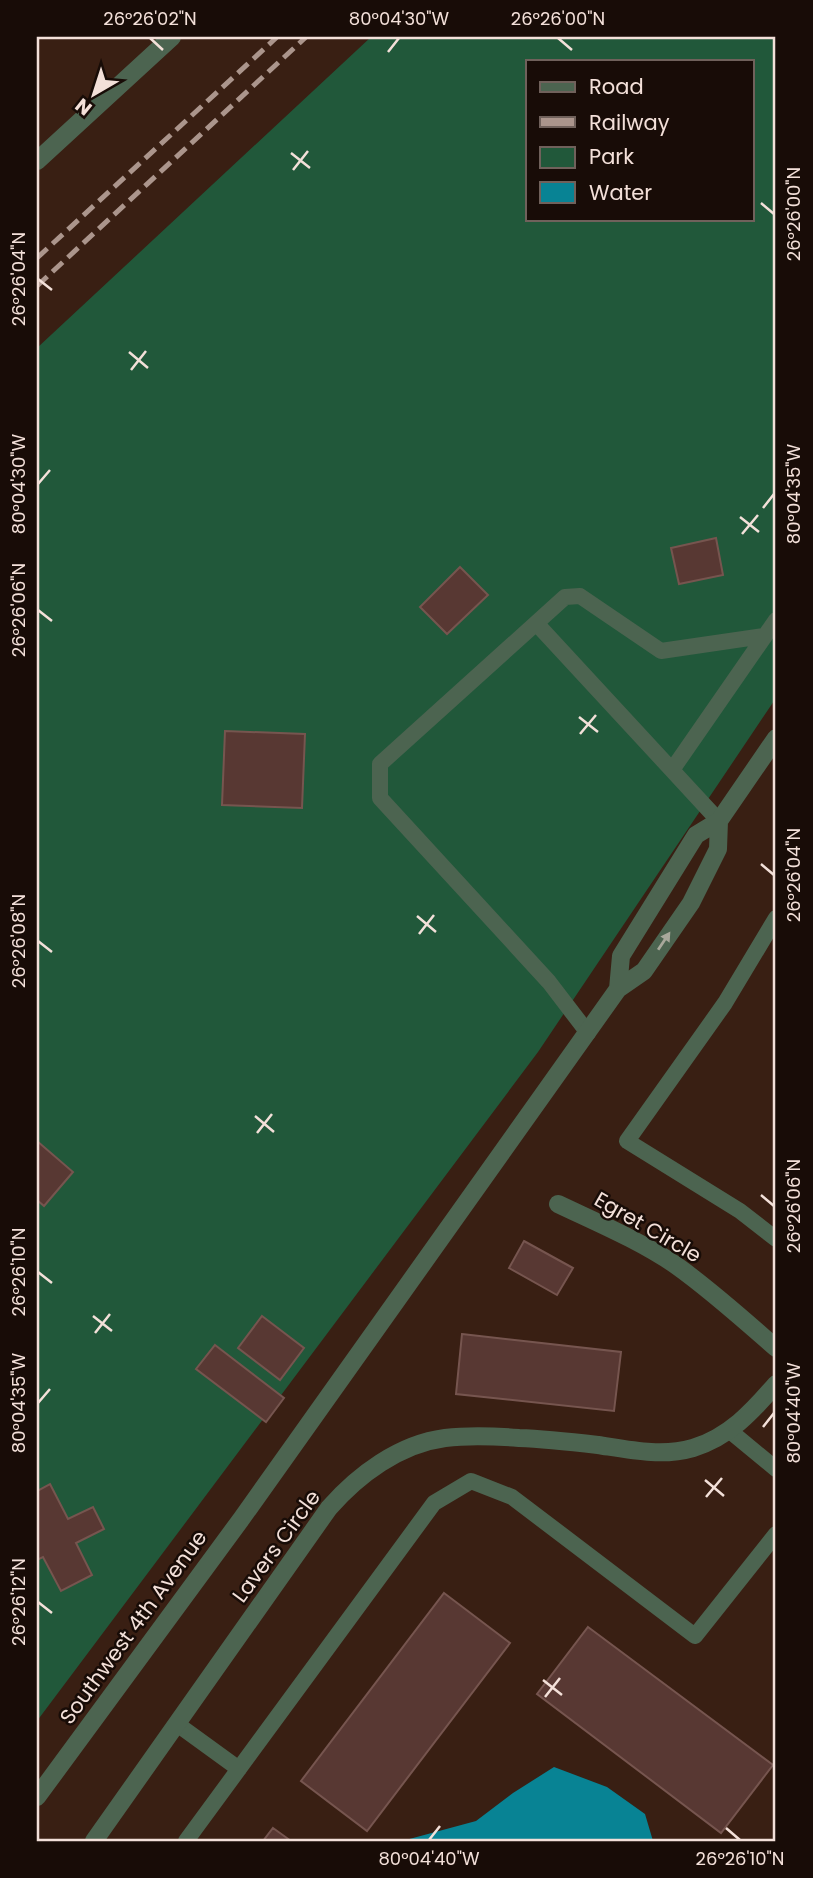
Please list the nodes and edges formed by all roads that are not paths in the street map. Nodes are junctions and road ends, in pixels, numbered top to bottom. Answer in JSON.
{"nodes":[{"id":1,"x":172,"y":37,"type":"edge"},
{"id":2,"x":37,"y":161,"type":"edge"},
{"id":3,"x":776,"y":620,"type":"edge"},
{"id":4,"x":536,"y":623,"type":"junction"},
{"id":5,"x":764,"y":636,"type":"junction"},
{"id":6,"x":776,"y":738,"type":"edge"},
{"id":7,"x":672,"y":770,"type":"junction"},
{"id":8,"x":719,"y":821,"type":"junction"},
{"id":9,"x":776,"y":918,"type":"edge"},
{"id":10,"x":618,"y":989,"type":"junction"},
{"id":11,"x":588,"y":1033,"type":"junction"},
{"id":12,"x":558,"y":1204,"type":"dead end"},
{"id":13,"x":776,"y":1239,"type":"edge"},
{"id":14,"x":776,"y":1348,"type":"edge"},
{"id":15,"x":776,"y":1384,"type":"edge"},
{"id":16,"x":730,"y":1431,"type":"junction"},
{"id":17,"x":776,"y":1469,"type":"edge"},
{"id":18,"x":776,"y":1534,"type":"edge"},
{"id":19,"x":177,"y":1724,"type":"junction"},
{"id":20,"x":239,"y":1769,"type":"junction"},
{"id":21,"x":37,"y":1797,"type":"edge"},
{"id":22,"x":93,"y":1841,"type":"edge"},
{"id":23,"x":186,"y":1841,"type":"edge"}],
"edges":[{"from":1,"to":2,"type":"street"},
{"from":3,"to":5,"type":"lane"},
{"from":4,"to":5,"type":"lane"},
{"from":4,"to":7,"type":"lane"},
{"from":4,"to":11,"type":"lane"},
{"from":5,"to":7,"type":"lane"},
{"from":6,"to":8,"type":"street"},
{"from":7,"to":8,"type":"lane"},
{"from":8,"to":10,"type":"street"},
{"from":10,"to":8,"type":"street","one_way":true},
{"from":9,"to":13,"type":"lane"},
{"from":10,"to":11,"type":"street","name":"Southwest 4th Avenue"},
{"from":11,"to":21,"type":"street","name":"Southwest 4th Avenue"},
{"from":12,"to":14,"type":"street","name":"Egret Circle"},
{"from":15,"to":16,"type":"street","name":"Lavers Circle"},
{"from":16,"to":17,"type":"lane"},
{"from":16,"to":19,"type":"street","name":"Lavers Circle"},
{"from":18,"to":20,"type":"lane"},
{"from":19,"to":20,"type":"lane"},
{"from":19,"to":22,"type":"street","name":"Lavers Circle"},
{"from":20,"to":23,"type":"lane"}]}
